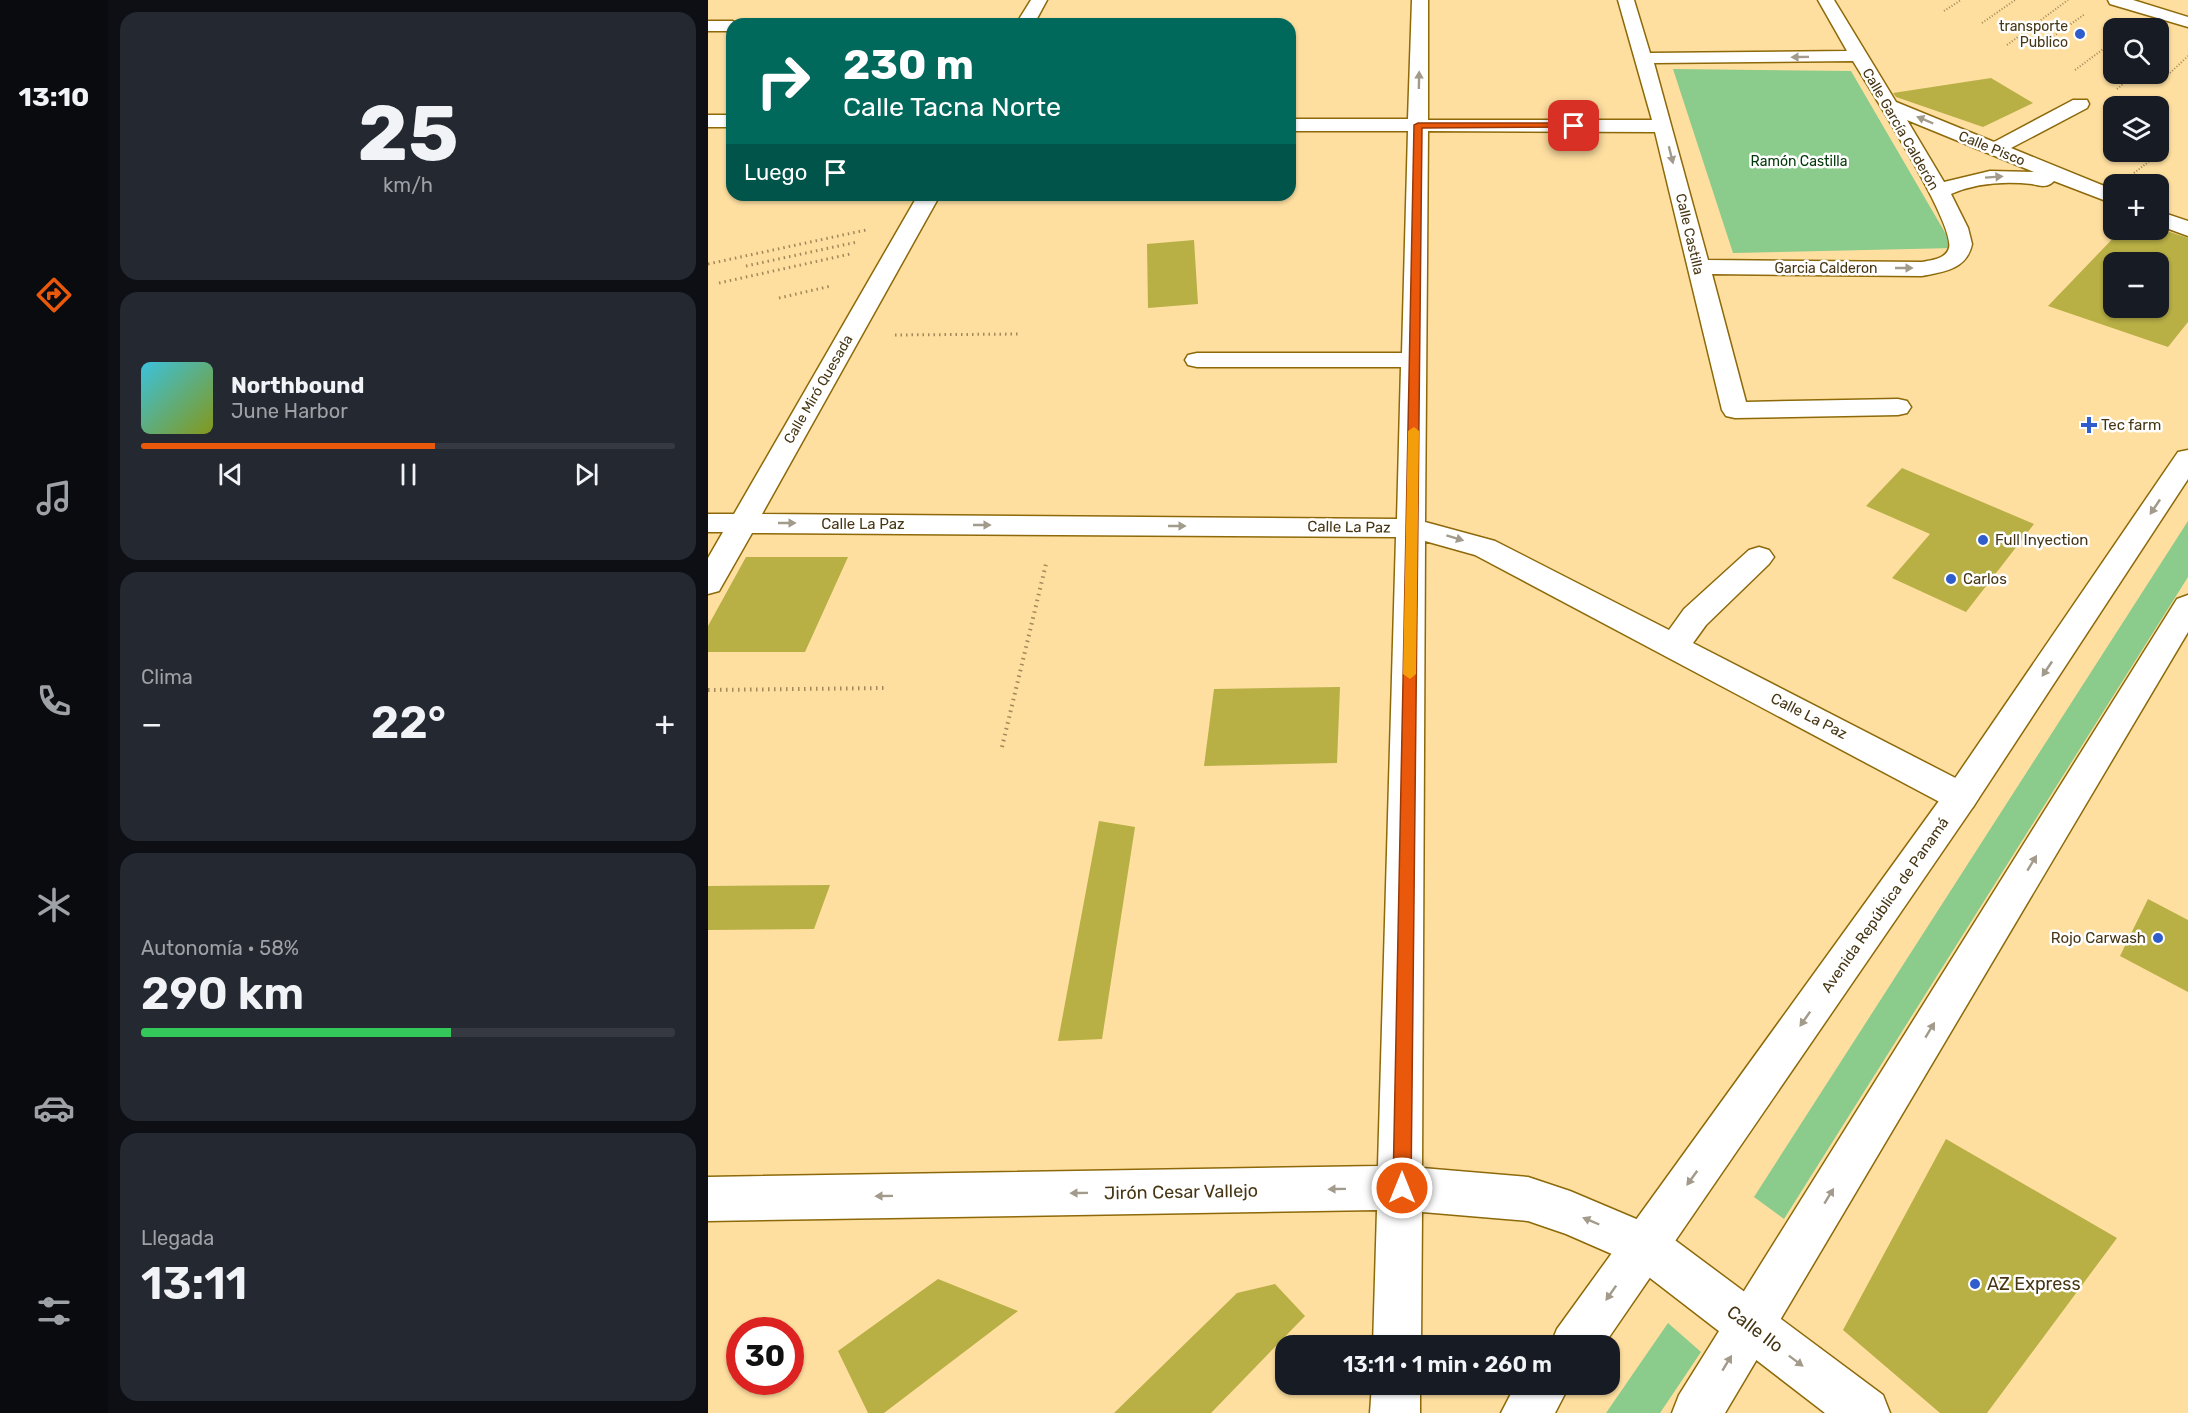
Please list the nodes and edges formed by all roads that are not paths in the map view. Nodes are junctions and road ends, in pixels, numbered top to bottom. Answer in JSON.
{"nodes":[{"id":1,"x":1039,"y":0,"type":"edge"},
{"id":2,"x":1420,"y":0,"type":"edge"},
{"id":3,"x":1626,"y":0,"type":"edge"},
{"id":4,"x":2116,"y":0,"type":"edge"},
{"id":5,"x":1836,"y":6,"type":"edge"},
{"id":6,"x":1028,"y":18,"type":"edge"},
{"id":7,"x":2188,"y":22,"type":"edge"},
{"id":8,"x":708,"y":26,"type":"edge"},
{"id":9,"x":726,"y":26,"type":"edge"},
{"id":10,"x":1858,"y":56,"type":"junction"},
{"id":11,"x":1644,"y":58,"type":"junction"},
{"id":12,"x":2080,"y":104,"type":"dead end"},
{"id":13,"x":1888,"y":105,"type":"junction"},
{"id":14,"x":708,"y":121,"type":"edge"},
{"id":15,"x":726,"y":121,"type":"edge"},
{"id":16,"x":1296,"y":125,"type":"edge"},
{"id":17,"x":1418,"y":125,"type":"junction"},
{"id":18,"x":1664,"y":126,"type":"junction"},
{"id":19,"x":1995,"y":149,"type":"junction"},
{"id":20,"x":1938,"y":192,"type":"junction"},
{"id":21,"x":2103,"y":194,"type":"edge"},
{"id":22,"x":2103,"y":194,"type":"edge"},
{"id":23,"x":925,"y":201,"type":"edge"},
{"id":24,"x":2169,"y":221,"type":"edge"},
{"id":25,"x":2188,"y":229,"type":"edge"},
{"id":26,"x":1952,"y":261,"type":"joint"},
{"id":27,"x":1699,"y":267,"type":"junction"},
{"id":28,"x":1197,"y":360,"type":"dead end"},
{"id":29,"x":1415,"y":360,"type":"junction"},
{"id":30,"x":1898,"y":407,"type":"dead end"},
{"id":31,"x":2188,"y":458,"type":"edge"},
{"id":32,"x":708,"y":523,"type":"edge"},
{"id":33,"x":742,"y":523,"type":"junction"},
{"id":34,"x":1412,"y":528,"type":"junction"},
{"id":35,"x":1759,"y":557,"type":"dead end"},
{"id":36,"x":708,"y":584,"type":"edge"},
{"id":37,"x":2188,"y":606,"type":"edge"},
{"id":38,"x":1674,"y":646,"type":"junction"},
{"id":39,"x":1961,"y":797,"type":"junction"},
{"id":40,"x":1402,"y":1188,"type":"junction"},
{"id":41,"x":708,"y":1199,"type":"edge"},
{"id":42,"x":1644,"y":1245,"type":"junction"},
{"id":43,"x":1750,"y":1325,"type":"junction"},
{"id":44,"x":1397,"y":1335,"type":"edge"},
{"id":45,"x":1582,"y":1335,"type":"edge"},
{"id":46,"x":1396,"y":1395,"type":"edge"},
{"id":47,"x":1538,"y":1395,"type":"edge"},
{"id":48,"x":1395,"y":1413,"type":"edge"},
{"id":49,"x":1526,"y":1413,"type":"edge"},
{"id":50,"x":1698,"y":1413,"type":"edge"},
{"id":51,"x":1865,"y":1413,"type":"edge"}],
"edges":[{"from":1,"to":6,"type":"street"},
{"from":17,"to":2,"type":"street","one_way":true},
{"from":3,"to":11,"type":"street","name":"Calle Castilla"},
{"from":4,"to":7,"type":"street"},
{"from":5,"to":10,"type":"street","name":"Calle García Calderón"},
{"from":8,"to":9,"type":"street"},
{"from":10,"to":11,"type":"street","one_way":true},
{"from":10,"to":13,"type":"street","name":"Calle García Calderón"},
{"from":11,"to":18,"type":"street","name":"Calle Castilla"},
{"from":12,"to":19,"type":"street"},
{"from":19,"to":13,"type":"street","name":"Calle Pisco","one_way":true},
{"from":13,"to":20,"type":"street","name":"Calle García Calderón"},
{"from":14,"to":15,"type":"street"},
{"from":16,"to":17,"type":"street"},
{"from":17,"to":18,"type":"street"},
{"from":17,"to":29,"type":"street"},
{"from":18,"to":27,"type":"street","name":"Calle Castilla","one_way":true},
{"from":19,"to":21,"type":"street","name":"Calle Pisco"},
{"from":20,"to":22,"type":"street","name":"Calle Pisco","one_way":true},
{"from":20,"to":26,"type":"street","name":"Calle García Calderón"},
{"from":23,"to":33,"type":"street","name":"Calle Miró Quesada"},
{"from":24,"to":25,"type":"street"},
{"from":27,"to":26,"type":"street","name":"Garcia Calderon","one_way":true},
{"from":27,"to":30,"type":"street","name":"Calle Castilla"},
{"from":28,"to":29,"type":"street"},
{"from":29,"to":34,"type":"street"},
{"from":31,"to":39,"type":"street","name":"Avenida República de Panamá","one_way":true},
{"from":32,"to":33,"type":"street","name":"Calle La Paz"},
{"from":33,"to":34,"type":"street","name":"Calle La Paz","one_way":true},
{"from":33,"to":36,"type":"street","name":"Calle Miró Quesada"},
{"from":34,"to":38,"type":"street","name":"Calle La Paz","one_way":true},
{"from":34,"to":40,"type":"street"},
{"from":35,"to":38,"type":"street"},
{"from":43,"to":37,"type":"street","one_way":true},
{"from":38,"to":39,"type":"street","name":"Calle La Paz"},
{"from":39,"to":42,"type":"street","name":"Avenida República de Panamá","one_way":true},
{"from":40,"to":41,"type":"street","name":"Jirón Cesar Vallejo","one_way":true},
{"from":42,"to":40,"type":"street","name":"Jirón Cesar Vallejo","one_way":true},
{"from":40,"to":44,"type":"street"},
{"from":42,"to":43,"type":"street","name":"Calle Ilo"},
{"from":42,"to":45,"type":"street","name":"Avenida República de Panamá","one_way":true},
{"from":50,"to":43,"type":"street","one_way":true},
{"from":43,"to":51,"type":"street","name":"Calle Ilo","one_way":true},
{"from":46,"to":48,"type":"street"},
{"from":47,"to":49,"type":"street"}]}
